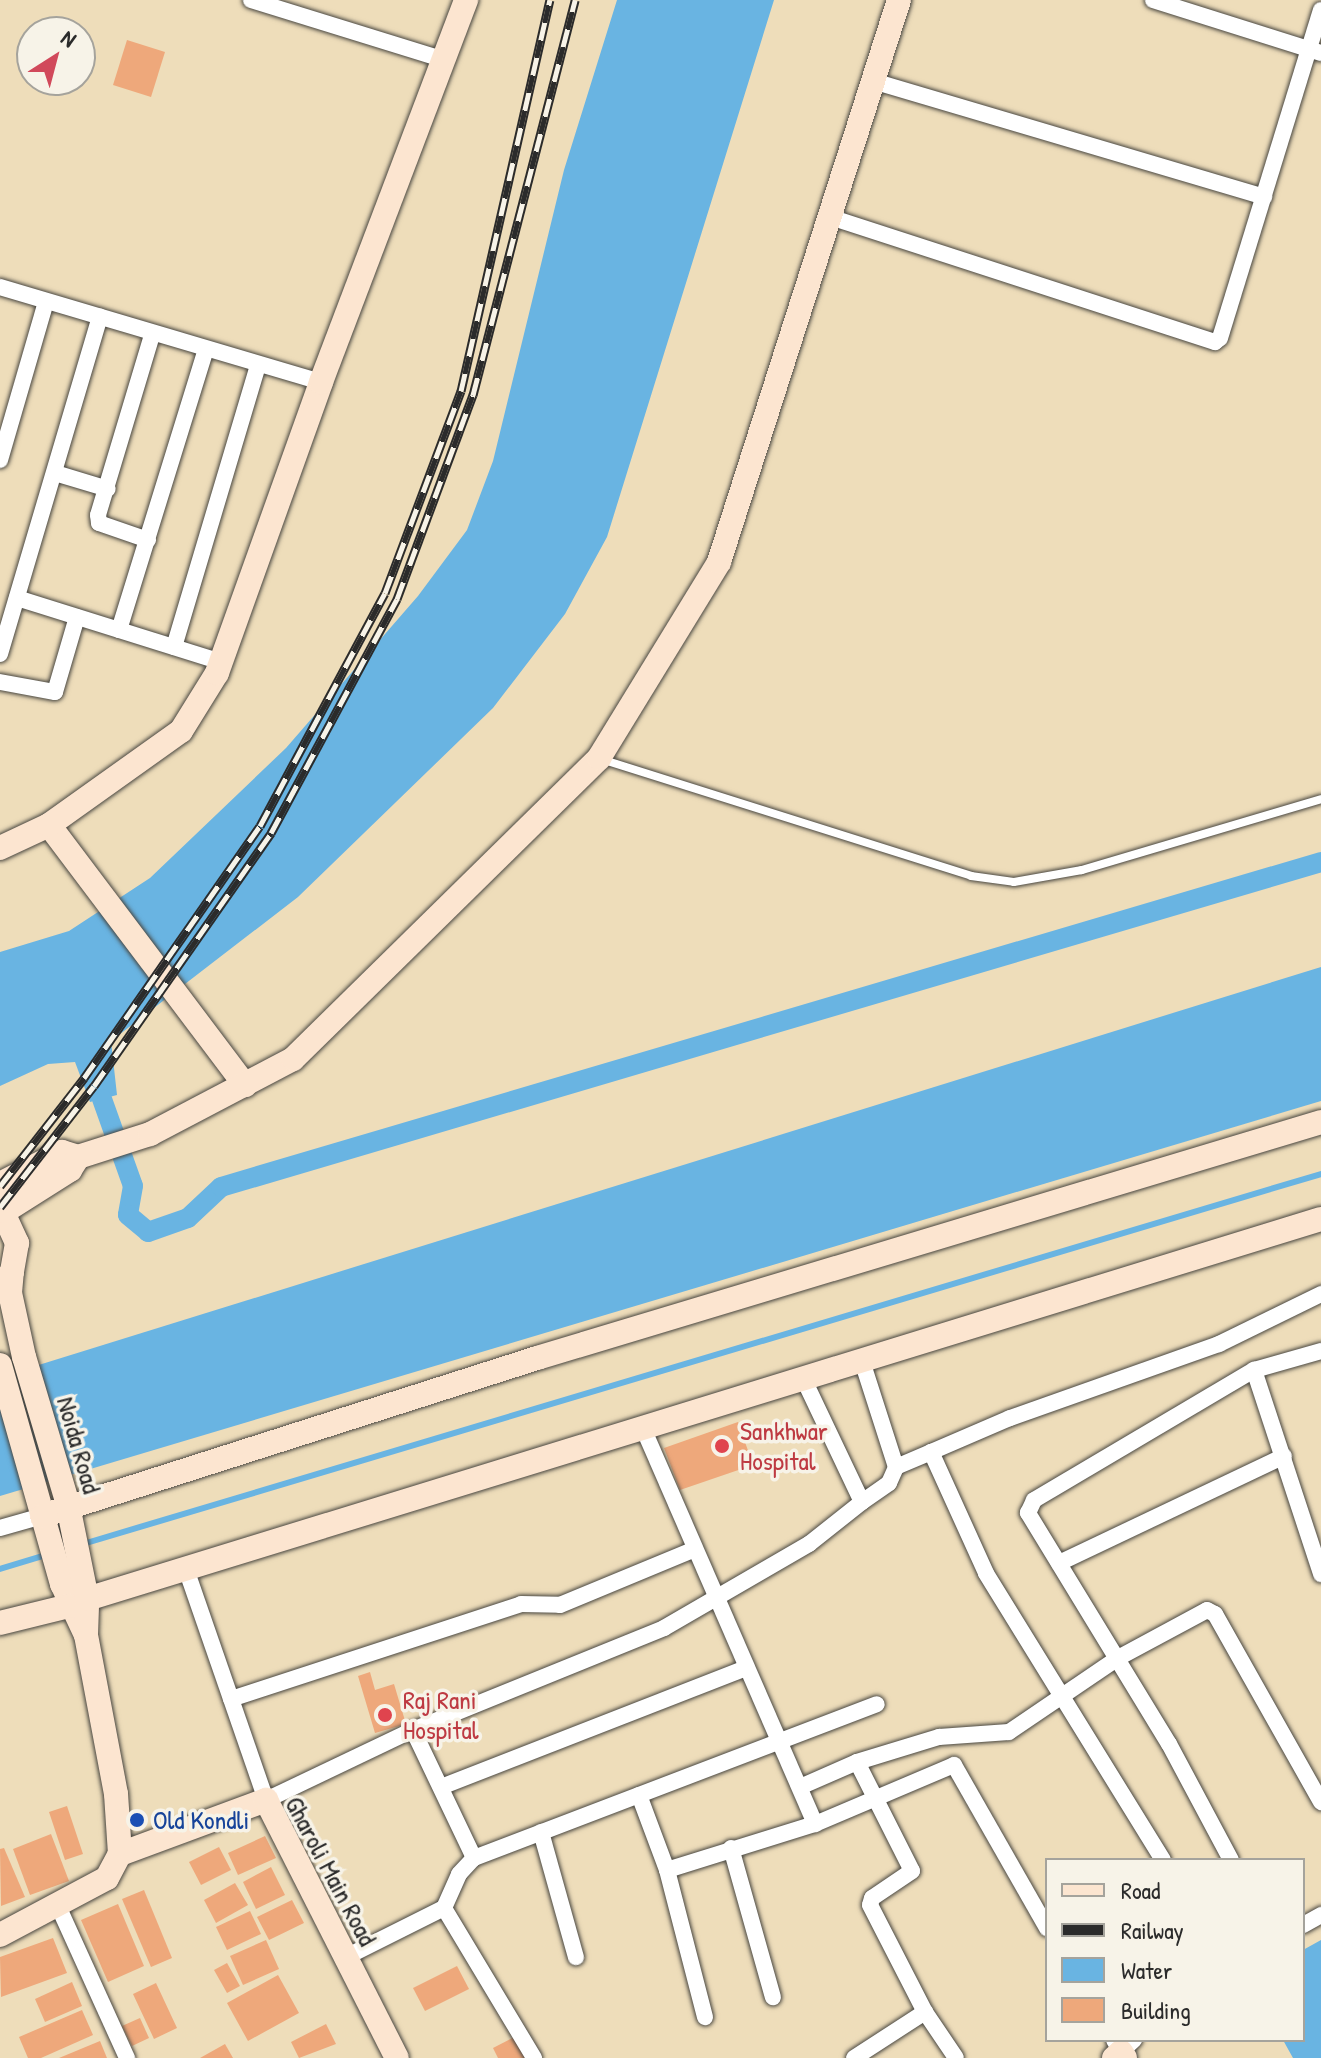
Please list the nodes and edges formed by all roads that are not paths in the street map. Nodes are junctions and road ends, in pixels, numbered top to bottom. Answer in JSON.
{"nodes":[{"id":1,"x":251,"y":0,"type":"edge"},
{"id":2,"x":466,"y":0,"type":"edge"},
{"id":3,"x":899,"y":0,"type":"edge"},
{"id":4,"x":1153,"y":0,"type":"edge"},
{"id":5,"x":1321,"y":10,"type":"edge"},
{"id":6,"x":1315,"y":51,"type":"edge"},
{"id":7,"x":445,"y":60,"type":"junction"},
{"id":8,"x":873,"y":81,"type":"junction"},
{"id":9,"x":1264,"y":197,"type":"junction"},
{"id":10,"x":830,"y":217,"type":"junction"},
{"id":11,"x":0,"y":287,"type":"edge"},
{"id":12,"x":46,"y":302,"type":"junction"},
{"id":13,"x":100,"y":317,"type":"junction"},
{"id":14,"x":152,"y":335,"type":"junction"},
{"id":15,"x":206,"y":349,"type":"junction"},
{"id":16,"x":258,"y":366,"type":"junction"},
{"id":17,"x":321,"y":382,"type":"junction"},
{"id":18,"x":0,"y":460,"type":"edge"},
{"id":19,"x":55,"y":473,"type":"junction"},
{"id":20,"x":108,"y":489,"type":"junction"},
{"id":21,"x":148,"y":540,"type":"junction"},
{"id":22,"x":17,"y":598,"type":"junction"},
{"id":23,"x":77,"y":617,"type":"junction"},
{"id":24,"x":119,"y":630,"type":"junction"},
{"id":25,"x":174,"y":647,"type":"junction"},
{"id":26,"x":0,"y":654,"type":"edge"},
{"id":27,"x":221,"y":662,"type":"junction"},
{"id":28,"x":0,"y":682,"type":"edge"},
{"id":29,"x":599,"y":758,"type":"junction"},
{"id":30,"x":1321,"y":799,"type":"edge"},
{"id":31,"x":49,"y":825,"type":"junction"},
{"id":32,"x":0,"y":848,"type":"edge"},
{"id":33,"x":245,"y":1085,"type":"junction"},
{"id":34,"x":1321,"y":1122,"type":"edge"},
{"id":35,"x":78,"y":1157,"type":"junction"},
{"id":36,"x":0,"y":1184,"type":"edge"},
{"id":37,"x":2,"y":1208,"type":"edge"},
{"id":38,"x":1321,"y":1219,"type":"edge"},
{"id":39,"x":6,"y":1277,"type":"edge"},
{"id":40,"x":1321,"y":1294,"type":"edge"},
{"id":41,"x":1321,"y":1351,"type":"edge"},
{"id":42,"x":862,"y":1361,"type":"junction"},
{"id":43,"x":0,"y":1365,"type":"edge"},
{"id":44,"x":1254,"y":1370,"type":"junction"},
{"id":45,"x":804,"y":1380,"type":"junction"},
{"id":46,"x":643,"y":1428,"type":"junction"},
{"id":47,"x":931,"y":1452,"type":"junction"},
{"id":48,"x":1284,"y":1456,"type":"junction"},
{"id":49,"x":896,"y":1467,"type":"junction"},
{"id":50,"x":862,"y":1502,"type":"junction"},
{"id":51,"x":68,"y":1505,"type":"junction"},
{"id":52,"x":40,"y":1510,"type":"junction"},
{"id":53,"x":0,"y":1528,"type":"edge"},
{"id":54,"x":693,"y":1550,"type":"junction"},
{"id":55,"x":1059,"y":1563,"type":"junction"},
{"id":56,"x":186,"y":1569,"type":"junction"},
{"id":57,"x":1321,"y":1574,"type":"edge"},
{"id":58,"x":75,"y":1591,"type":"junction"},
{"id":59,"x":715,"y":1600,"type":"junction"},
{"id":60,"x":0,"y":1623,"type":"edge"},
{"id":61,"x":1118,"y":1658,"type":"junction"},
{"id":62,"x":746,"y":1668,"type":"junction"},
{"id":63,"x":231,"y":1699,"type":"junction"},
{"id":64,"x":1061,"y":1701,"type":"junction"},
{"id":65,"x":877,"y":1704,"type":"dead end"},
{"id":66,"x":413,"y":1730,"type":"junction"},
{"id":67,"x":781,"y":1741,"type":"junction"},
{"id":68,"x":857,"y":1762,"type":"junction"},
{"id":69,"x":441,"y":1787,"type":"junction"},
{"id":70,"x":800,"y":1787,"type":"junction"},
{"id":71,"x":639,"y":1795,"type":"junction"},
{"id":72,"x":266,"y":1800,"type":"junction"},
{"id":73,"x":875,"y":1800,"type":"junction"},
{"id":74,"x":1321,"y":1802,"type":"edge"},
{"id":75,"x":815,"y":1824,"type":"junction"},
{"id":76,"x":541,"y":1832,"type":"junction"},
{"id":77,"x":731,"y":1848,"type":"junction"},
{"id":78,"x":120,"y":1854,"type":"junction"},
{"id":79,"x":474,"y":1858,"type":"junction"},
{"id":80,"x":1162,"y":1858,"type":"edge"},
{"id":81,"x":1230,"y":1858,"type":"edge"},
{"id":82,"x":667,"y":1870,"type":"junction"},
{"id":83,"x":59,"y":1908,"type":"junction"},
{"id":84,"x":444,"y":1908,"type":"junction"},
{"id":85,"x":1045,"y":1924,"type":"edge"},
{"id":86,"x":0,"y":1935,"type":"edge"},
{"id":87,"x":346,"y":1957,"type":"junction"},
{"id":88,"x":576,"y":1957,"type":"dead end"},
{"id":89,"x":773,"y":1997,"type":"dead end"},
{"id":90,"x":925,"y":2012,"type":"junction"},
{"id":91,"x":705,"y":2017,"type":"dead end"},
{"id":92,"x":127,"y":2058,"type":"edge"},
{"id":93,"x":397,"y":2058,"type":"edge"},
{"id":94,"x":534,"y":2058,"type":"edge"},
{"id":95,"x":854,"y":2058,"type":"edge"},
{"id":96,"x":956,"y":2058,"type":"edge"}],
"edges":[{"from":1,"to":7,"type":"street"},
{"from":2,"to":7,"type":"street"},
{"from":3,"to":8,"type":"street"},
{"from":4,"to":6,"type":"street"},
{"from":5,"to":6,"type":"street"},
{"from":6,"to":9,"type":"street"},
{"from":7,"to":17,"type":"street"},
{"from":8,"to":9,"type":"street"},
{"from":8,"to":10,"type":"street"},
{"from":9,"to":10,"type":"street"},
{"from":10,"to":29,"type":"street"},
{"from":11,"to":12,"type":"street"},
{"from":12,"to":13,"type":"street"},
{"from":12,"to":18,"type":"street"},
{"from":13,"to":14,"type":"street"},
{"from":13,"to":19,"type":"street"},
{"from":14,"to":15,"type":"street"},
{"from":14,"to":20,"type":"street"},
{"from":15,"to":16,"type":"street"},
{"from":15,"to":21,"type":"street"},
{"from":16,"to":17,"type":"street"},
{"from":16,"to":25,"type":"street"},
{"from":17,"to":27,"type":"street"},
{"from":19,"to":20,"type":"street"},
{"from":19,"to":22,"type":"street"},
{"from":20,"to":21,"type":"street"},
{"from":21,"to":24,"type":"street"},
{"from":22,"to":23,"type":"street"},
{"from":22,"to":26,"type":"street"},
{"from":23,"to":24,"type":"street"},
{"from":23,"to":28,"type":"street"},
{"from":24,"to":25,"type":"street"},
{"from":25,"to":27,"type":"street"},
{"from":27,"to":31,"type":"street"},
{"from":29,"to":30,"type":"lane"},
{"from":29,"to":33,"type":"street"},
{"from":31,"to":32,"type":"street"},
{"from":31,"to":33,"type":"street"},
{"from":33,"to":35,"type":"street"},
{"from":34,"to":51,"type":"street"},
{"from":35,"to":36,"type":"street"},
{"from":35,"to":37,"type":"street"},
{"from":37,"to":39,"type":"street","name":"Noida Road"},
{"from":38,"to":42,"type":"street"},
{"from":39,"to":51,"type":"street","name":"Noida Road"},
{"from":40,"to":47,"type":"street"},
{"from":41,"to":44,"type":"street"},
{"from":42,"to":45,"type":"street"},
{"from":42,"to":49,"type":"street"},
{"from":43,"to":52,"type":"street","name":"Noida Road"},
{"from":44,"to":48,"type":"street"},
{"from":44,"to":55,"type":"street"},
{"from":45,"to":46,"type":"street"},
{"from":45,"to":50,"type":"street"},
{"from":46,"to":54,"type":"street"},
{"from":46,"to":56,"type":"street"},
{"from":47,"to":49,"type":"street"},
{"from":47,"to":64,"type":"street"},
{"from":48,"to":55,"type":"street"},
{"from":48,"to":57,"type":"street"},
{"from":49,"to":50,"type":"street"},
{"from":50,"to":59,"type":"street"},
{"from":51,"to":52,"type":"street"},
{"from":51,"to":58,"type":"street","name":"Noida Road"},
{"from":52,"to":53,"type":"street"},
{"from":52,"to":58,"type":"street","name":"Noida Road"},
{"from":54,"to":59,"type":"street"},
{"from":54,"to":63,"type":"street"},
{"from":55,"to":61,"type":"street"},
{"from":56,"to":58,"type":"street"},
{"from":56,"to":63,"type":"street"},
{"from":58,"to":60,"type":"street"},
{"from":58,"to":78,"type":"street","name":"Noida Road"},
{"from":59,"to":62,"type":"street"},
{"from":59,"to":66,"type":"street"},
{"from":61,"to":64,"type":"street"},
{"from":61,"to":74,"type":"street"},
{"from":61,"to":81,"type":"street"},
{"from":62,"to":67,"type":"street"},
{"from":62,"to":69,"type":"street"},
{"from":63,"to":72,"type":"street"},
{"from":64,"to":68,"type":"street"},
{"from":64,"to":80,"type":"street"},
{"from":65,"to":67,"type":"street"},
{"from":66,"to":69,"type":"street"},
{"from":66,"to":72,"type":"street"},
{"from":67,"to":70,"type":"street"},
{"from":67,"to":71,"type":"street"},
{"from":68,"to":70,"type":"street"},
{"from":68,"to":73,"type":"street"},
{"from":69,"to":79,"type":"street"},
{"from":70,"to":75,"type":"street"},
{"from":71,"to":76,"type":"street"},
{"from":71,"to":82,"type":"street"},
{"from":72,"to":78,"type":"street","name":"Gharoli Main Road"},
{"from":72,"to":87,"type":"street","name":"Gharoli Main Road"},
{"from":73,"to":75,"type":"street"},
{"from":73,"to":85,"type":"street"},
{"from":73,"to":90,"type":"street"},
{"from":75,"to":77,"type":"street"},
{"from":76,"to":79,"type":"street"},
{"from":76,"to":88,"type":"street"},
{"from":77,"to":82,"type":"street"},
{"from":77,"to":89,"type":"street"},
{"from":78,"to":83,"type":"street"},
{"from":79,"to":84,"type":"street"},
{"from":82,"to":91,"type":"street"},
{"from":83,"to":86,"type":"street"},
{"from":83,"to":92,"type":"street"},
{"from":84,"to":87,"type":"street"},
{"from":84,"to":94,"type":"street"},
{"from":87,"to":93,"type":"street","name":"Gharoli Main Road"},
{"from":90,"to":95,"type":"street"},
{"from":90,"to":96,"type":"street"}]}
